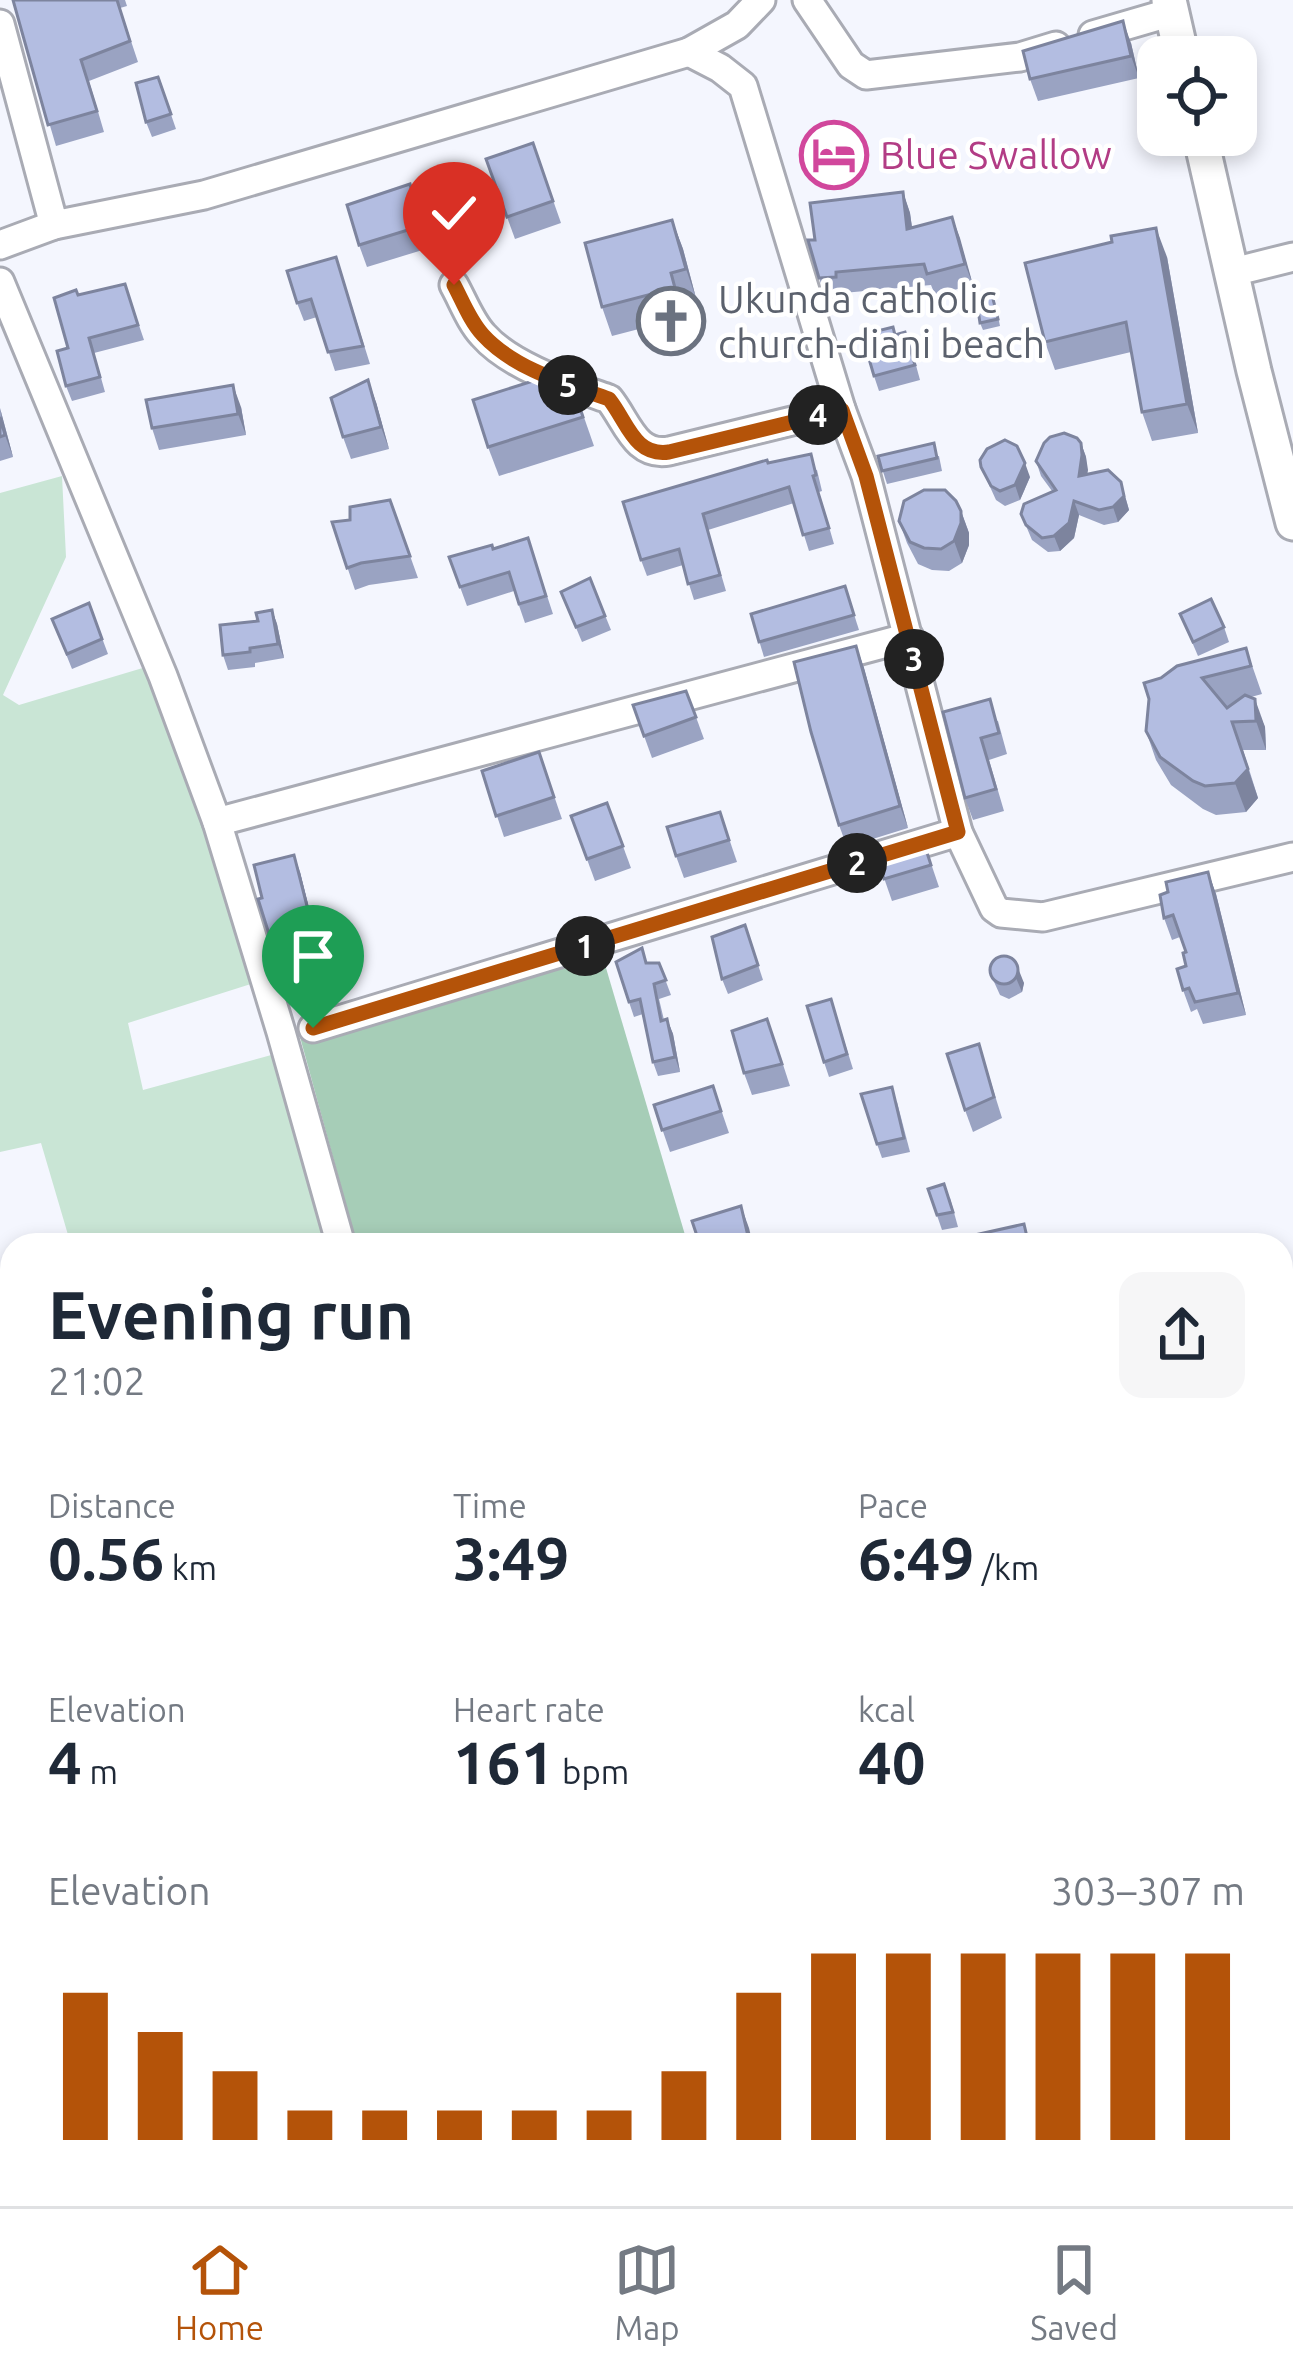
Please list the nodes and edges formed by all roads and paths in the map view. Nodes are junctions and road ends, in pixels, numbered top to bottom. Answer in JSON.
{"nodes":[{"id":1,"x":761,"y":0,"type":"edge"},
{"id":2,"x":807,"y":0,"type":"edge"},
{"id":3,"x":1170,"y":6,"type":"edge"},
{"id":4,"x":0,"y":24,"type":"edge"},
{"id":5,"x":737,"y":25,"type":"junction"},
{"id":6,"x":1177,"y":36,"type":"edge"},
{"id":7,"x":689,"y":52,"type":"junction"},
{"id":8,"x":743,"y":86,"type":"junction"},
{"id":9,"x":1205,"y":156,"type":"edge"},
{"id":10,"x":54,"y":225,"type":"junction"},
{"id":11,"x":0,"y":245,"type":"edge"},
{"id":12,"x":1293,"y":257,"type":"edge"},
{"id":13,"x":1232,"y":272,"type":"junction"},
{"id":14,"x":0,"y":282,"type":"edge"},
{"id":15,"x":454,"y":285,"type":"dead end"},
{"id":16,"x":842,"y":410,"type":"junction"},
{"id":17,"x":1293,"y":523,"type":"edge"},
{"id":18,"x":909,"y":638,"type":"junction"},
{"id":19,"x":217,"y":822,"type":"junction"},
{"id":20,"x":958,"y":832,"type":"junction"},
{"id":21,"x":1293,"y":857,"type":"edge"},
{"id":22,"x":313,"y":1028,"type":"dead end"},
{"id":23,"x":338,"y":1233,"type":"edge"}],
"edges":[{"from":1,"to":5,"type":"street"},
{"from":2,"to":3,"type":"street"},
{"from":3,"to":6,"type":"main road"},
{"from":4,"to":10,"type":"street"},
{"from":5,"to":7,"type":"street"},
{"from":5,"to":8,"type":"street"},
{"from":7,"to":8,"type":"street"},
{"from":7,"to":10,"type":"street"},
{"from":8,"to":16,"type":"street"},
{"from":9,"to":13,"type":"main road"},
{"from":10,"to":11,"type":"street"},
{"from":12,"to":13,"type":"street"},
{"from":13,"to":17,"type":"main road"},
{"from":14,"to":19,"type":"street"},
{"from":15,"to":16,"type":"street"},
{"from":16,"to":18,"type":"street"},
{"from":18,"to":19,"type":"street"},
{"from":18,"to":20,"type":"street"},
{"from":19,"to":23,"type":"street"},
{"from":20,"to":21,"type":"street"},
{"from":20,"to":22,"type":"street"}]}
